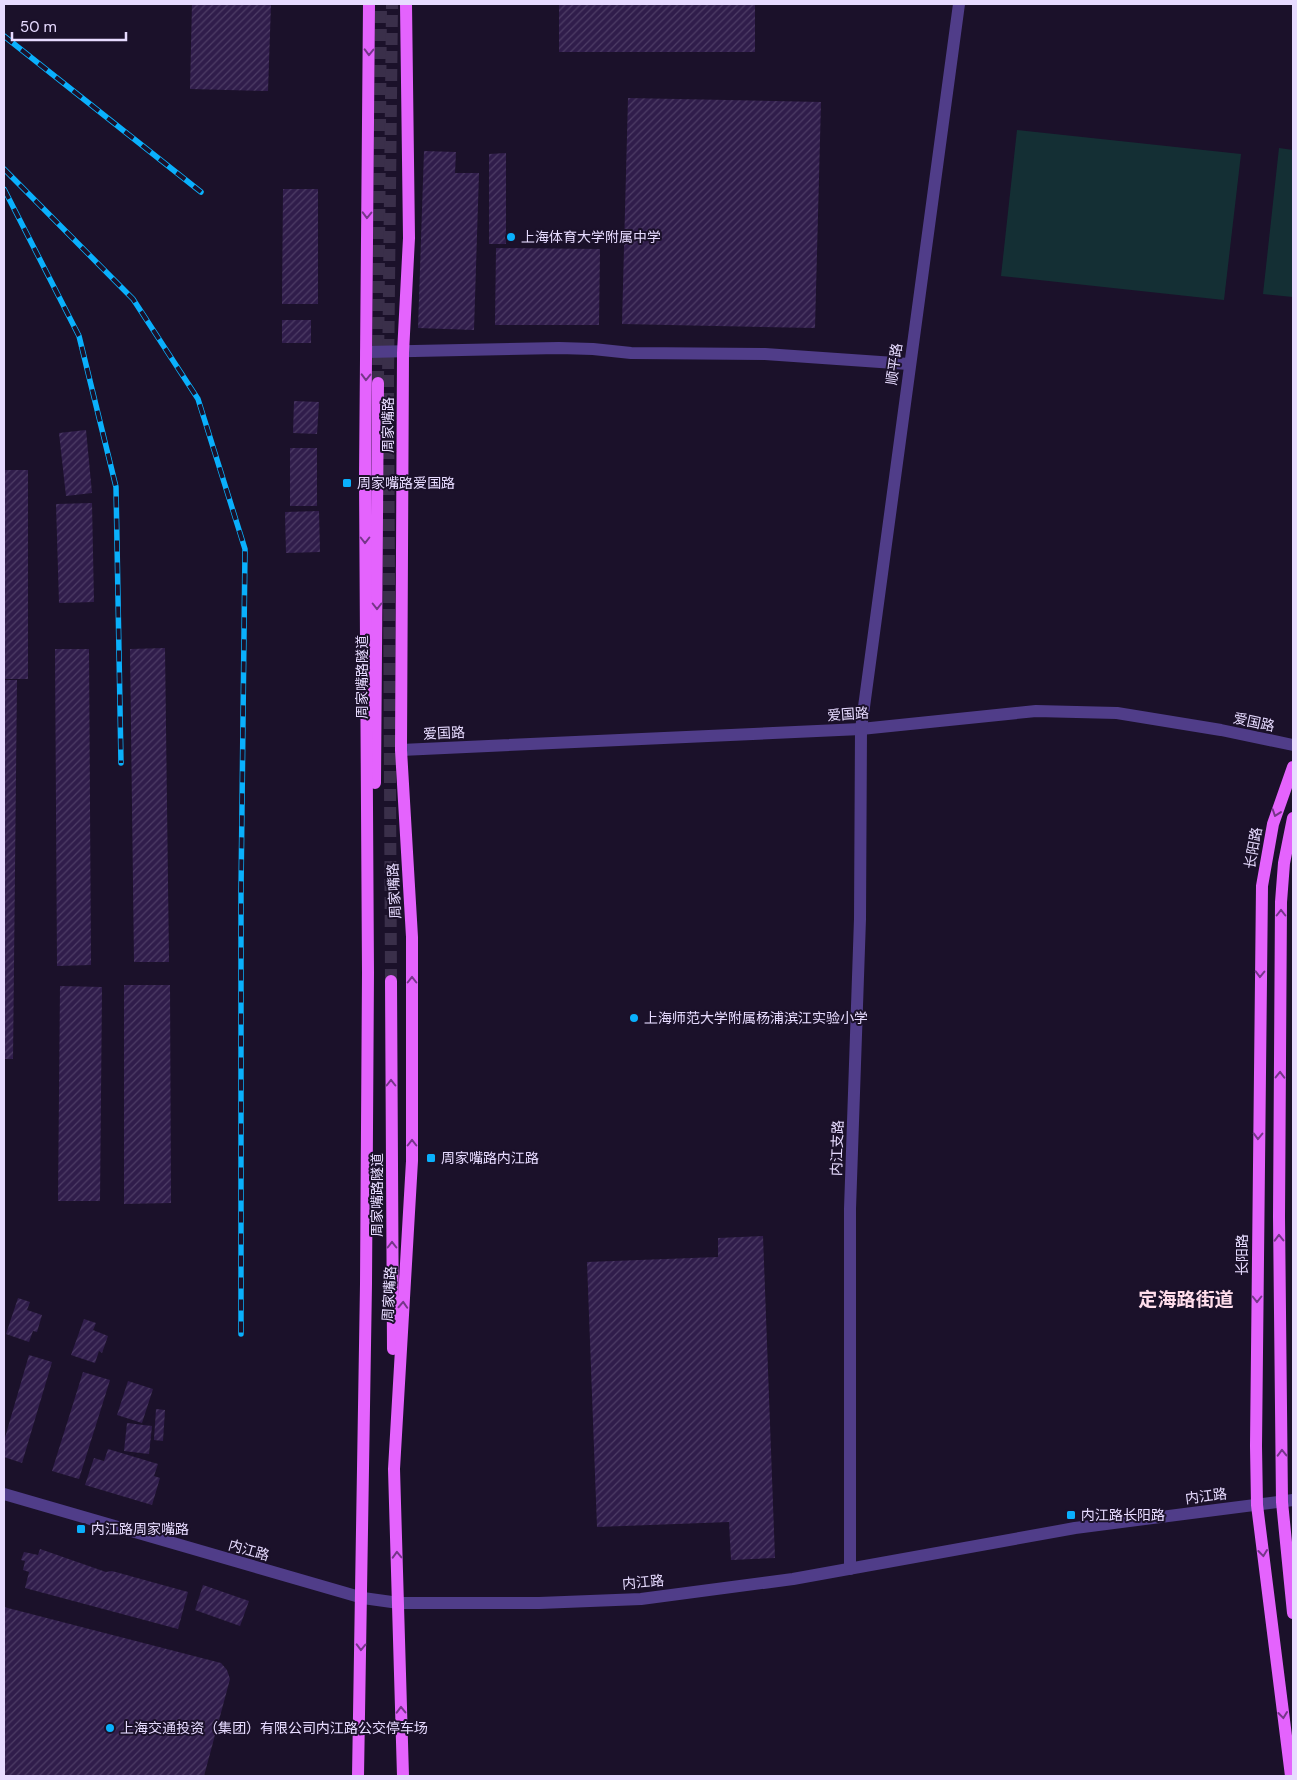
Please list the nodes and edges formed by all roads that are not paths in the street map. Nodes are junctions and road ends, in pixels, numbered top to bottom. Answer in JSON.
{"nodes":[{"id":1,"x":369,"y":4,"type":"edge"},
{"id":2,"x":406,"y":4,"type":"edge"},
{"id":3,"x":959,"y":4,"type":"edge"},
{"id":4,"x":366,"y":352,"type":"junction"},
{"id":5,"x":403,"y":353,"type":"junction"},
{"id":6,"x":909,"y":364,"type":"junction"},
{"id":7,"x":378,"y":383,"type":"tunnel mouth"},
{"id":8,"x":861,"y":729,"type":"junction"},
{"id":9,"x":1293,"y":745,"type":"edge"},
{"id":10,"x":401,"y":750,"type":"junction"},
{"id":11,"x":1293,"y":767,"type":"edge"},
{"id":12,"x":1293,"y":818,"type":"edge"},
{"id":13,"x":368,"y":972,"type":"junction"},
{"id":14,"x":391,"y":981,"type":"tunnel mouth"},
{"id":15,"x":394,"y":1469,"type":"junction"},
{"id":16,"x":4,"y":1494,"type":"edge"},
{"id":17,"x":1288,"y":1501,"type":"edge"},
{"id":18,"x":1257,"y":1505,"type":"junction"},
{"id":19,"x":850,"y":1569,"type":"junction"},
{"id":20,"x":363,"y":1598,"type":"junction"},
{"id":21,"x":399,"y":1603,"type":"junction"},
{"id":22,"x":1293,"y":1613,"type":"edge"},
{"id":23,"x":358,"y":1776,"type":"edge"},
{"id":24,"x":403,"y":1776,"type":"edge"},
{"id":25,"x":1291,"y":1776,"type":"edge"}],
"edges":[{"from":1,"to":4,"type":"main road","name":"周家嘴路","one_way":true},
{"from":2,"to":5,"type":"main road","name":"周家嘴路"},
{"from":3,"to":6,"type":"street","name":"顺平路"},
{"from":4,"to":5,"type":"street"},
{"from":4,"to":13,"type":"main road","name":"周家嘴路","one_way":true},
{"from":5,"to":6,"type":"street"},
{"from":5,"to":10,"type":"main road","name":"周家嘴路"},
{"from":6,"to":8,"type":"street","name":"顺平路"},
{"from":7,"to":13,"type":"main road","name":"周家嘴路隧道","one_way":true},
{"from":8,"to":9,"type":"street","name":"爱国路"},
{"from":8,"to":10,"type":"street","name":"爱国路"},
{"from":8,"to":19,"type":"street","name":"内江支路"},
{"from":15,"to":10,"type":"main road","name":"周家嘴路","one_way":true},
{"from":11,"to":18,"type":"main road","name":"长阳路","one_way":true},
{"from":17,"to":12,"type":"main road","one_way":true},
{"from":13,"to":20,"type":"main road","name":"周家嘴路"},
{"from":15,"to":14,"type":"main road","name":"周家嘴路隧道","one_way":true},
{"from":21,"to":15,"type":"main road","name":"周家嘴路","one_way":true},
{"from":16,"to":20,"type":"street","name":"内江路"},
{"from":17,"to":18,"type":"street","name":"内江路"},
{"from":17,"to":22,"type":"main road"},
{"from":18,"to":19,"type":"street","name":"内江路"},
{"from":18,"to":25,"type":"main road","name":"长阳路","one_way":true},
{"from":19,"to":21,"type":"street","name":"内江路"},
{"from":20,"to":21,"type":"street","name":"内江路"},
{"from":20,"to":23,"type":"main road","name":"周家嘴路","one_way":true},
{"from":24,"to":21,"type":"main road","name":"周家嘴路","one_way":true}]}
